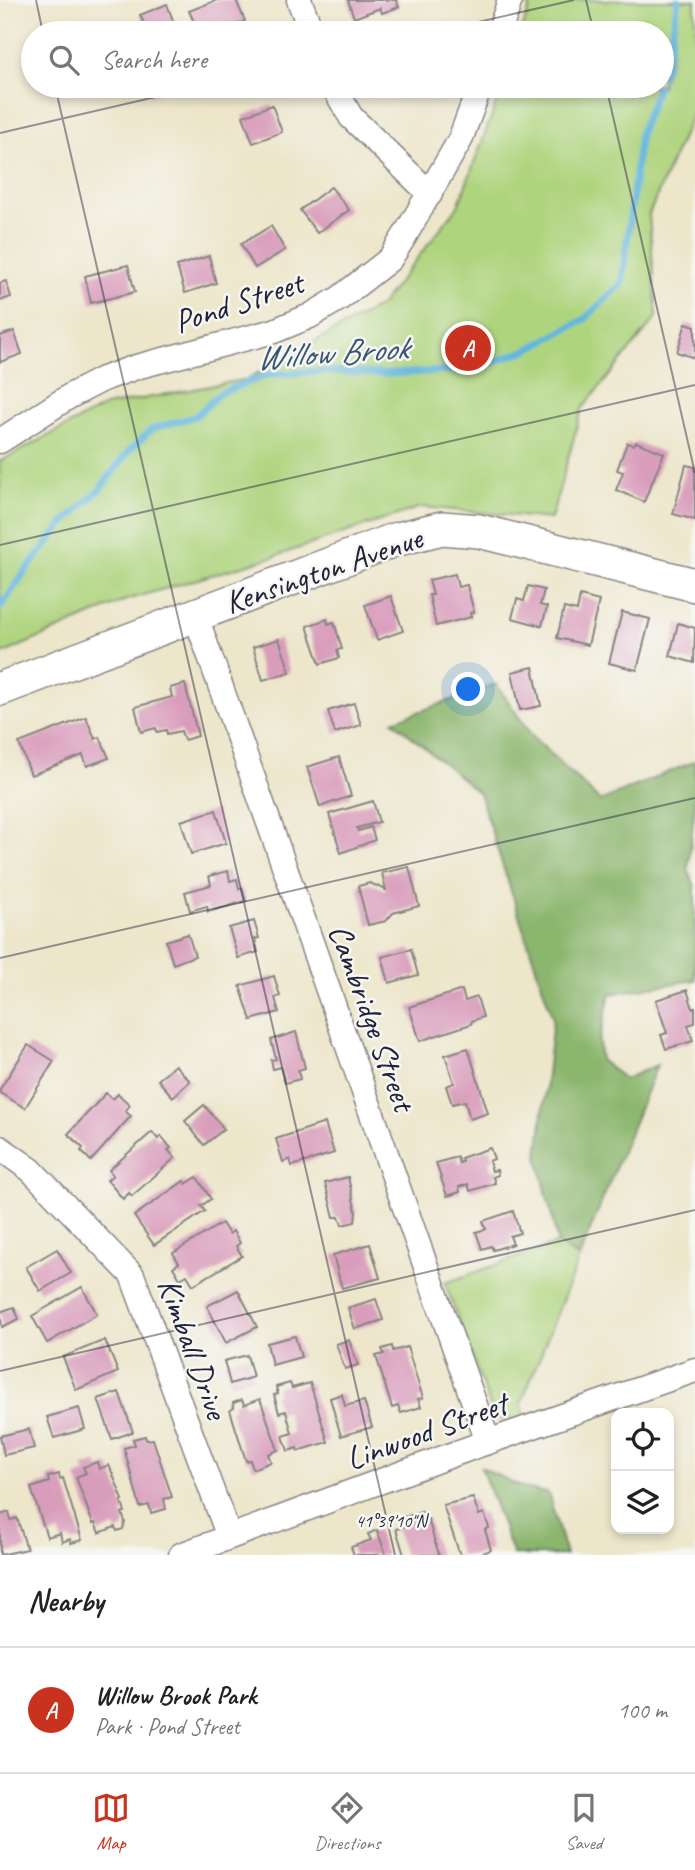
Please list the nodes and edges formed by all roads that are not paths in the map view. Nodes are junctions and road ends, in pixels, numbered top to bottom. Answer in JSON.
{"nodes":[{"id":1,"x":299,"y":0,"type":"edge"},
{"id":2,"x":510,"y":0,"type":"edge"},
{"id":3,"x":308,"y":21,"type":"edge"},
{"id":4,"x":503,"y":21,"type":"edge"},
{"id":5,"x":340,"y":98,"type":"edge"},
{"id":6,"x":476,"y":98,"type":"edge"},
{"id":7,"x":430,"y":194,"type":"junction"},
{"id":8,"x":0,"y":441,"type":"edge"},
{"id":9,"x":695,"y":585,"type":"edge"},
{"id":10,"x":195,"y":614,"type":"junction"},
{"id":11,"x":0,"y":689,"type":"edge"},
{"id":12,"x":0,"y":1148,"type":"edge"},
{"id":13,"x":695,"y":1370,"type":"edge"},
{"id":14,"x":488,"y":1442,"type":"junction"},
{"id":15,"x":229,"y":1537,"type":"junction"},
{"id":16,"x":181,"y":1555,"type":"edge"}],
"edges":[{"from":1,"to":3,"type":"street"},
{"from":2,"to":4,"type":"street"},
{"from":5,"to":7,"type":"street"},
{"from":6,"to":7,"type":"street","name":"Pond Street"},
{"from":7,"to":8,"type":"street","name":"Pond Street"},
{"from":9,"to":10,"type":"main road","name":"Kensington Avenue"},
{"from":10,"to":11,"type":"main road","name":"Kensington Avenue"},
{"from":10,"to":14,"type":"street","name":"Cambridge Street"},
{"from":12,"to":15,"type":"street","name":"Kimball Drive"},
{"from":13,"to":14,"type":"street","name":"Linwood Street"},
{"from":14,"to":15,"type":"street","name":"Linwood Street"},
{"from":15,"to":16,"type":"street","name":"Linwood Street"}]}
